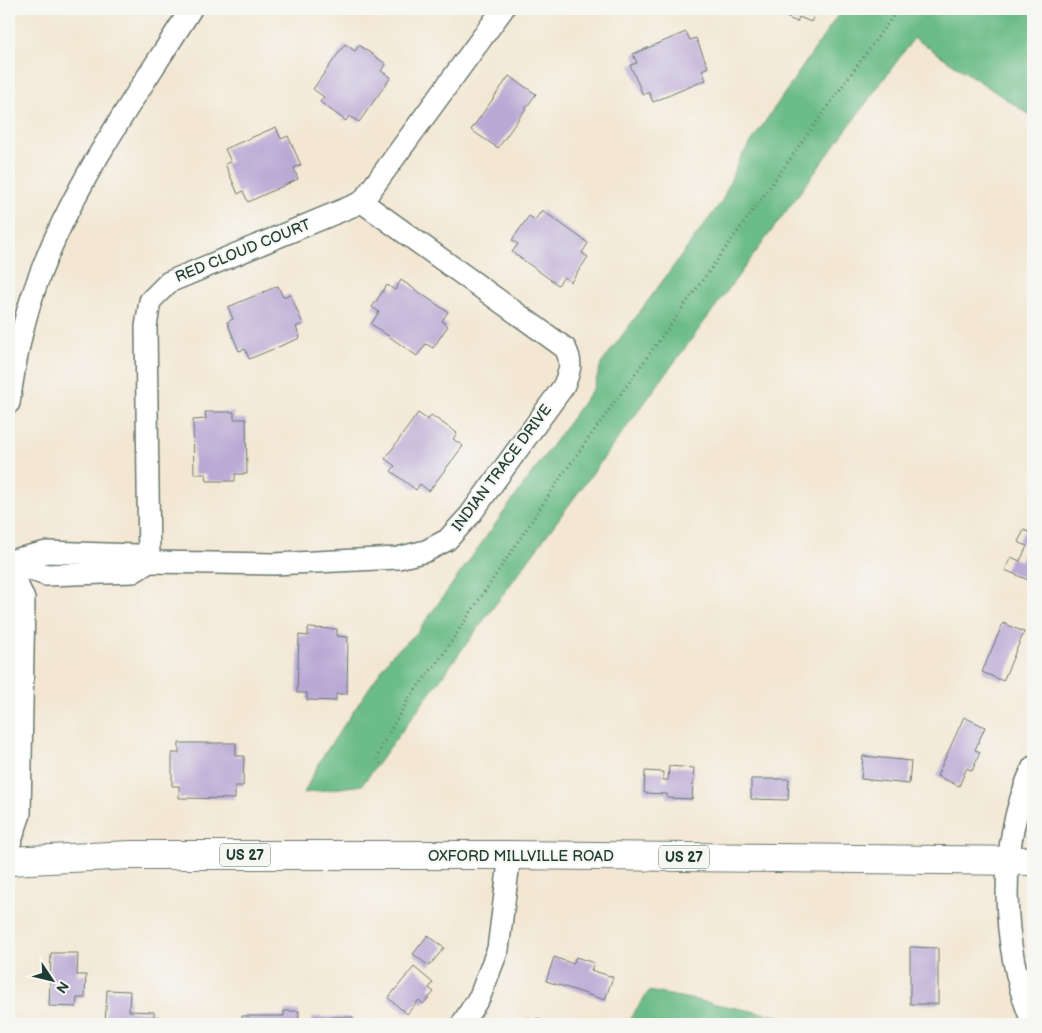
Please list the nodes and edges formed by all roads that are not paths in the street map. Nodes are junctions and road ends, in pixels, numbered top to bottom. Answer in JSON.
{"nodes":[{"id":1,"x":191,"y":9,"type":"edge"},
{"id":2,"x":503,"y":9,"type":"edge"},
{"id":3,"x":362,"y":202,"type":"junction"},
{"id":4,"x":9,"y":403,"type":"edge"},
{"id":5,"x":9,"y":561,"type":"edge"},
{"id":6,"x":149,"y":562,"type":"junction"},
{"id":7,"x":9,"y":566,"type":"edge"},
{"id":8,"x":1033,"y":767,"type":"edge"},
{"id":9,"x":9,"y":846,"type":"edge"},
{"id":10,"x":510,"y":855,"type":"junction"},
{"id":11,"x":9,"y":861,"type":"edge"},
{"id":12,"x":1022,"y":861,"type":"edge"},
{"id":13,"x":462,"y":1024,"type":"edge"},
{"id":14,"x":1033,"y":1024,"type":"edge"}],
"edges":[{"from":1,"to":4,"type":"street"},
{"from":2,"to":3,"type":"street"},
{"from":3,"to":6,"type":"street","name":"RED CLOUD COURT"},
{"from":3,"to":6,"type":"street","name":"INDIAN TRACE DRIVE"},
{"from":5,"to":6,"type":"street","name":"INDIAN TRACE DRIVE"},
{"from":7,"to":9,"type":"street"},
{"from":8,"to":12,"type":"street"},
{"from":10,"to":11,"type":"highway","name":"OXFORD MILLVILLE ROAD","number":"US 27"},
{"from":10,"to":12,"type":"highway","name":"OXFORD MILLVILLE ROAD","number":"US 27"},
{"from":10,"to":13,"type":"street"},
{"from":12,"to":14,"type":"street"}]}
